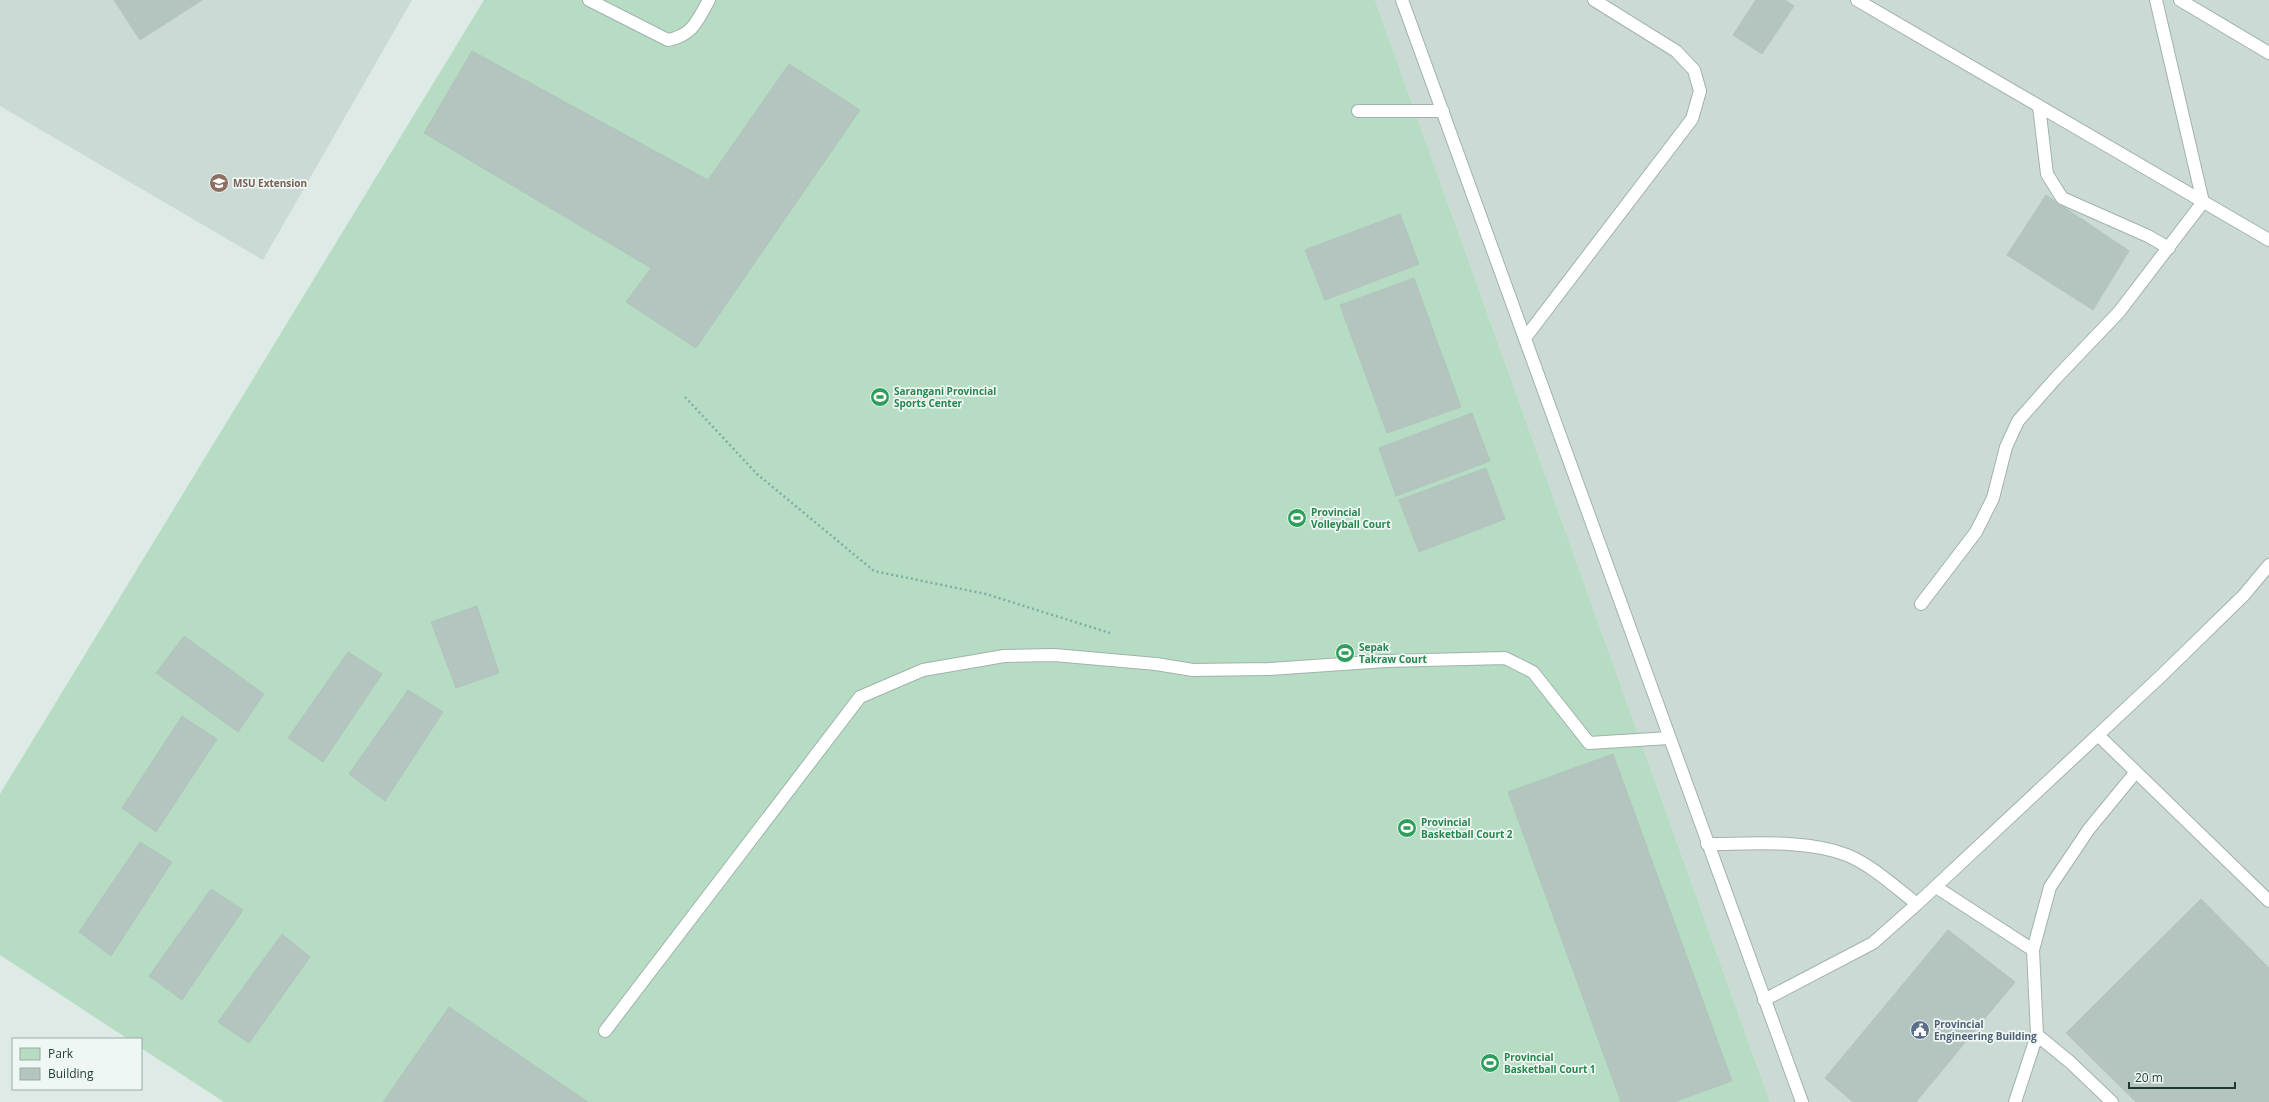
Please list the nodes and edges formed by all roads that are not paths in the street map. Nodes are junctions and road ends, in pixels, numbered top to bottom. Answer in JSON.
{"nodes":[{"id":1,"x":589,"y":0,"type":"edge"},
{"id":2,"x":709,"y":0,"type":"edge"},
{"id":3,"x":1402,"y":0,"type":"edge"},
{"id":4,"x":1594,"y":0,"type":"edge"},
{"id":5,"x":1857,"y":0,"type":"edge"},
{"id":6,"x":2156,"y":0,"type":"edge"},
{"id":7,"x":2180,"y":0,"type":"edge"},
{"id":8,"x":2269,"y":53,"type":"edge"},
{"id":9,"x":2039,"y":106,"type":"junction"},
{"id":10,"x":1358,"y":111,"type":"dead end"},
{"id":11,"x":1443,"y":111,"type":"junction"},
{"id":12,"x":2203,"y":202,"type":"junction"},
{"id":13,"x":2269,"y":240,"type":"edge"},
{"id":14,"x":2169,"y":248,"type":"junction"},
{"id":15,"x":1525,"y":338,"type":"junction"},
{"id":16,"x":2269,"y":565,"type":"edge"},
{"id":17,"x":1921,"y":604,"type":"dead end"},
{"id":18,"x":2098,"y":735,"type":"junction"},
{"id":19,"x":1669,"y":738,"type":"junction"},
{"id":20,"x":2135,"y":773,"type":"junction"},
{"id":21,"x":1708,"y":844,"type":"junction"},
{"id":22,"x":1936,"y":886,"type":"junction"},
{"id":23,"x":2269,"y":901,"type":"edge"},
{"id":24,"x":1917,"y":904,"type":"junction"},
{"id":25,"x":2033,"y":950,"type":"junction"},
{"id":26,"x":1764,"y":1000,"type":"junction"},
{"id":27,"x":605,"y":1031,"type":"dead end"},
{"id":28,"x":2037,"y":1035,"type":"junction"},
{"id":29,"x":1802,"y":1102,"type":"edge"},
{"id":30,"x":2016,"y":1102,"type":"edge"},
{"id":31,"x":2112,"y":1102,"type":"edge"}],
"edges":[{"from":1,"to":2,"type":"lane"},
{"from":3,"to":11,"type":"lane"},
{"from":4,"to":15,"type":"lane"},
{"from":5,"to":9,"type":"lane"},
{"from":6,"to":12,"type":"lane"},
{"from":7,"to":8,"type":"lane"},
{"from":9,"to":12,"type":"lane"},
{"from":9,"to":14,"type":"lane"},
{"from":10,"to":11,"type":"lane"},
{"from":11,"to":15,"type":"lane"},
{"from":12,"to":13,"type":"lane"},
{"from":12,"to":14,"type":"lane"},
{"from":14,"to":17,"type":"lane"},
{"from":15,"to":19,"type":"lane"},
{"from":16,"to":18,"type":"lane"},
{"from":18,"to":20,"type":"lane"},
{"from":18,"to":22,"type":"lane"},
{"from":19,"to":21,"type":"lane"},
{"from":19,"to":27,"type":"lane"},
{"from":20,"to":23,"type":"lane"},
{"from":20,"to":25,"type":"lane"},
{"from":21,"to":24,"type":"lane"},
{"from":21,"to":26,"type":"lane"},
{"from":22,"to":24,"type":"lane"},
{"from":22,"to":25,"type":"lane"},
{"from":24,"to":26,"type":"lane"},
{"from":25,"to":28,"type":"lane"},
{"from":26,"to":29,"type":"lane"},
{"from":28,"to":30,"type":"lane"},
{"from":28,"to":31,"type":"lane"}]}
